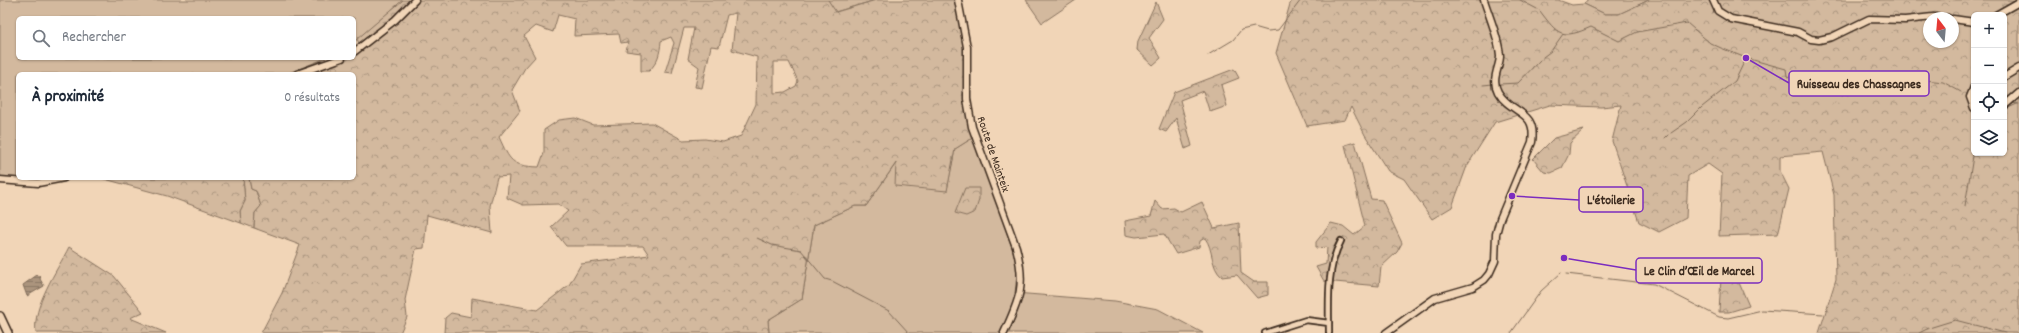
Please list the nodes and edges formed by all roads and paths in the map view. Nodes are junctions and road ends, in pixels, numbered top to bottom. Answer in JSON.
{"nodes":[{"id":1,"x":415,"y":0,"type":"edge"},
{"id":2,"x":958,"y":0,"type":"edge"},
{"id":3,"x":1484,"y":0,"type":"edge"},
{"id":4,"x":1713,"y":0,"type":"edge"},
{"id":5,"x":2019,"y":2,"type":"edge"},
{"id":6,"x":2001,"y":12,"type":"edge"},
{"id":7,"x":1923,"y":18,"type":"edge"},
{"id":8,"x":1959,"y":20,"type":"edge"},
{"id":9,"x":1971,"y":22,"type":"edge"},
{"id":10,"x":356,"y":50,"type":"edge"},
{"id":11,"x":336,"y":60,"type":"edge"},
{"id":12,"x":2019,"y":68,"type":"edge"},
{"id":13,"x":303,"y":72,"type":"edge"},
{"id":14,"x":2007,"y":75,"type":"edge"},
{"id":15,"x":2019,"y":93,"type":"edge"},
{"id":16,"x":2007,"y":103,"type":"edge"},
{"id":17,"x":0,"y":180,"type":"edge"},
{"id":18,"x":54,"y":180,"type":"edge"},
{"id":19,"x":1341,"y":241,"type":"dead end"},
{"id":20,"x":0,"y":316,"type":"edge"},
{"id":21,"x":1329,"y":322,"type":"junction"},
{"id":22,"x":8,"y":333,"type":"edge"},
{"id":23,"x":1004,"y":333,"type":"edge"},
{"id":24,"x":1265,"y":333,"type":"edge"},
{"id":25,"x":1329,"y":333,"type":"edge"},
{"id":26,"x":1386,"y":333,"type":"edge"}],
"edges":[{"from":1,"to":10,"type":"street"},
{"from":2,"to":23,"type":"street","name":"Route de Mainteix"},
{"from":3,"to":26,"type":"street"},
{"from":4,"to":7,"type":"street"},
{"from":5,"to":6,"type":"street"},
{"from":8,"to":9,"type":"street"},
{"from":11,"to":13,"type":"street"},
{"from":12,"to":14,"type":"street"},
{"from":15,"to":16,"type":"street"},
{"from":17,"to":18,"type":"street"},
{"from":19,"to":21,"type":"street"},
{"from":20,"to":22,"type":"main road"},
{"from":21,"to":24,"type":"street"},
{"from":21,"to":25,"type":"street"}]}
